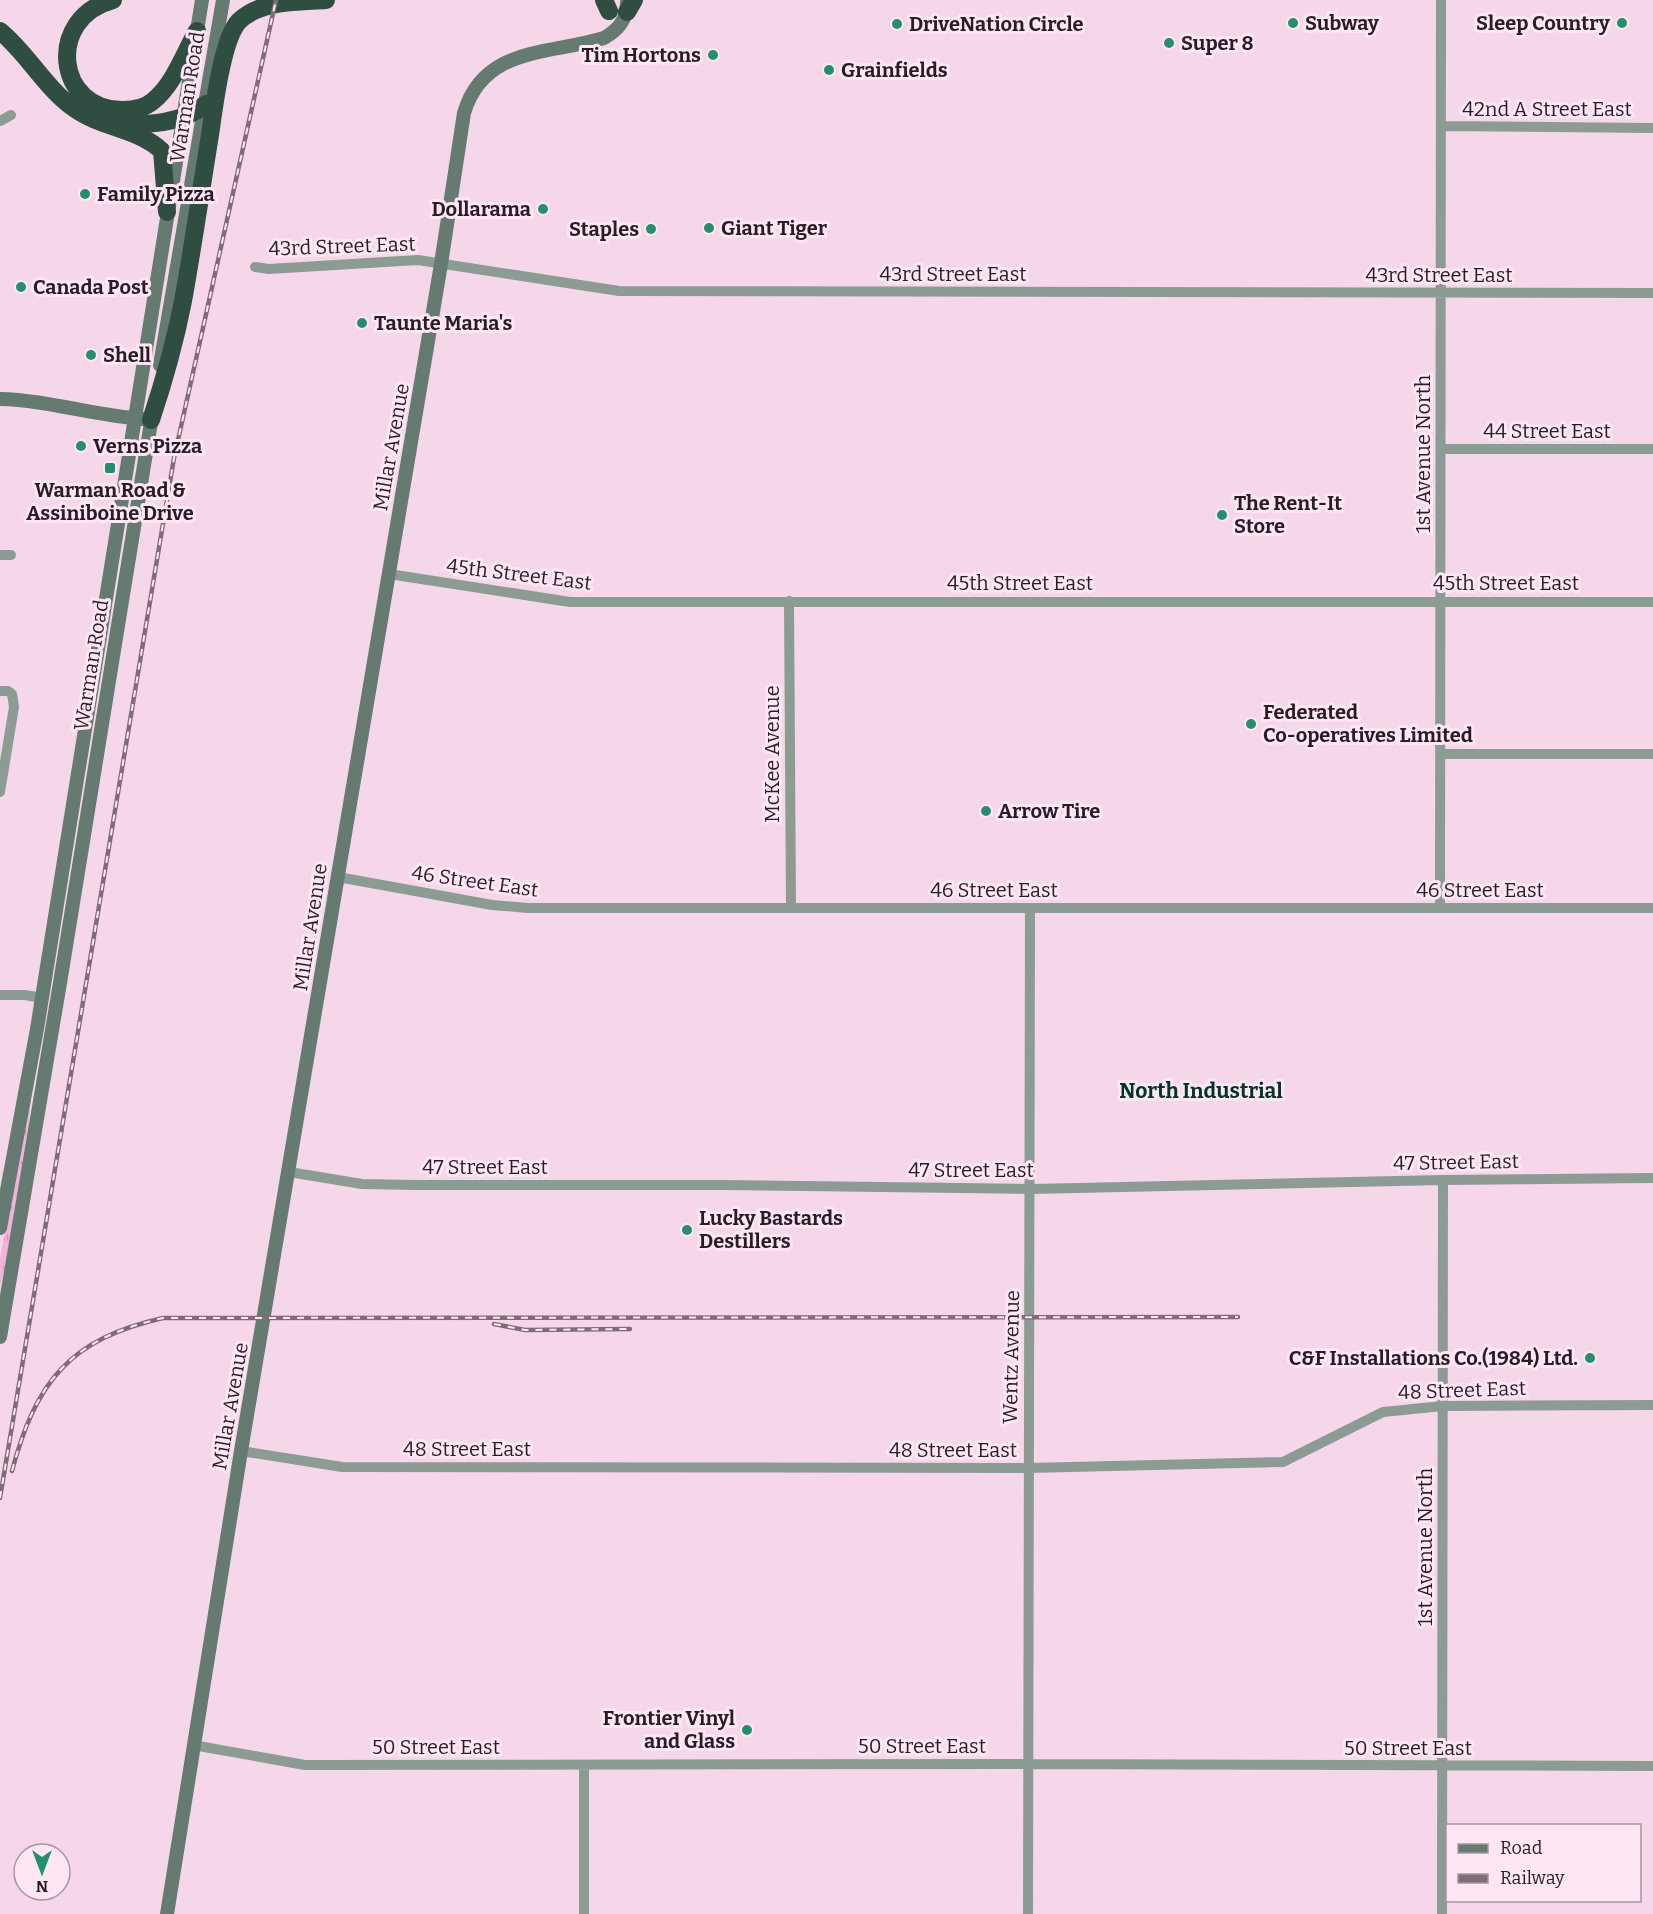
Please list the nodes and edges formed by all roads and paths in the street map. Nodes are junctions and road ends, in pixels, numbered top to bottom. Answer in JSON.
{"nodes":[{"id":1,"x":113,"y":0,"type":"edge"},
{"id":2,"x":202,"y":0,"type":"edge"},
{"id":3,"x":223,"y":0,"type":"edge"},
{"id":4,"x":326,"y":0,"type":"edge"},
{"id":5,"x":1441,"y":0,"type":"edge"},
{"id":6,"x":618,"y":4,"type":"edge"},
{"id":7,"x":198,"y":25,"type":"junction"},
{"id":8,"x":0,"y":31,"type":"edge"},
{"id":9,"x":206,"y":104,"type":"junction"},
{"id":10,"x":11,"y":115,"type":"dead end"},
{"id":11,"x":182,"y":119,"type":"junction"},
{"id":12,"x":0,"y":121,"type":"edge"},
{"id":13,"x":99,"y":121,"type":"junction"},
{"id":14,"x":1441,"y":126,"type":"junction"},
{"id":15,"x":1653,"y":128,"type":"edge"},
{"id":16,"x":167,"y":212,"type":"junction"},
{"id":17,"x":441,"y":264,"type":"junction"},
{"id":18,"x":255,"y":267,"type":"dead end"},
{"id":19,"x":1441,"y":293,"type":"junction"},
{"id":20,"x":1653,"y":293,"type":"edge"},
{"id":21,"x":0,"y":399,"type":"edge"},
{"id":22,"x":143,"y":419,"type":"junction"},
{"id":23,"x":1441,"y":449,"type":"junction"},
{"id":24,"x":1653,"y":449,"type":"edge"},
{"id":25,"x":389,"y":574,"type":"junction"},
{"id":26,"x":789,"y":600,"type":"junction"},
{"id":27,"x":1441,"y":601,"type":"junction"},
{"id":28,"x":1653,"y":602,"type":"edge"},
{"id":29,"x":0,"y":691,"type":"edge"},
{"id":30,"x":1441,"y":754,"type":"junction"},
{"id":31,"x":1653,"y":754,"type":"edge"},
{"id":32,"x":0,"y":792,"type":"edge"},
{"id":33,"x":338,"y":877,"type":"junction"},
{"id":34,"x":790,"y":907,"type":"junction"},
{"id":35,"x":1440,"y":907,"type":"junction"},
{"id":36,"x":1653,"y":908,"type":"edge"},
{"id":37,"x":1030,"y":909,"type":"junction"},
{"id":38,"x":0,"y":995,"type":"edge"},
{"id":39,"x":42,"y":998,"type":"junction"},
{"id":40,"x":38,"y":1112,"type":"junction"},
{"id":41,"x":289,"y":1172,"type":"junction"},
{"id":42,"x":1653,"y":1178,"type":"edge"},
{"id":43,"x":1443,"y":1180,"type":"junction"},
{"id":44,"x":8,"y":1184,"type":"junction"},
{"id":45,"x":1031,"y":1189,"type":"junction"},
{"id":46,"x":0,"y":1197,"type":"edge"},
{"id":47,"x":0,"y":1228,"type":"edge"},
{"id":48,"x":1,"y":1328,"type":"edge"},
{"id":49,"x":1653,"y":1405,"type":"edge"},
{"id":50,"x":1443,"y":1406,"type":"junction"},
{"id":51,"x":241,"y":1451,"type":"junction"},
{"id":52,"x":1028,"y":1468,"type":"junction"},
{"id":53,"x":193,"y":1745,"type":"junction"},
{"id":54,"x":1028,"y":1764,"type":"junction"},
{"id":55,"x":584,"y":1765,"type":"junction"},
{"id":56,"x":1443,"y":1766,"type":"junction"},
{"id":57,"x":1653,"y":1766,"type":"edge"},
{"id":58,"x":166,"y":1914,"type":"edge"},
{"id":59,"x":584,"y":1914,"type":"edge"},
{"id":60,"x":1028,"y":1914,"type":"edge"},
{"id":61,"x":1442,"y":1914,"type":"edge"}],
"edges":[{"from":1,"to":7,"type":"highway"},
{"from":2,"to":7,"type":"main road","name":"Warman Road"},
{"from":3,"to":9,"type":"main road","name":"Warman Road"},
{"from":4,"to":22,"type":"highway"},
{"from":5,"to":14,"type":"street","name":"1st Avenue North"},
{"from":6,"to":17,"type":"main road","name":"Millar Avenue"},
{"from":7,"to":11,"type":"main road","name":"Warman Road"},
{"from":8,"to":13,"type":"highway"},
{"from":9,"to":11,"type":"highway"},
{"from":9,"to":22,"type":"main road","name":"Warman Road"},
{"from":10,"to":12,"type":"street"},
{"from":11,"to":13,"type":"highway"},
{"from":11,"to":16,"type":"main road","name":"Warman Road"},
{"from":13,"to":16,"type":"highway"},
{"from":14,"to":15,"type":"street","name":"42nd A Street East"},
{"from":14,"to":19,"type":"street","name":"1st Avenue North"},
{"from":16,"to":22,"type":"main road","name":"Warman Road"},
{"from":17,"to":18,"type":"street","name":"43rd Street East"},
{"from":17,"to":19,"type":"street","name":"43rd Street East"},
{"from":17,"to":25,"type":"main road","name":"Millar Avenue"},
{"from":19,"to":20,"type":"street","name":"43rd Street East"},
{"from":19,"to":23,"type":"street","name":"1st Avenue North"},
{"from":21,"to":22,"type":"main road"},
{"from":22,"to":39,"type":"main road","name":"Warman Road"},
{"from":22,"to":40,"type":"main road","name":"Warman Road"},
{"from":23,"to":24,"type":"street","name":"44 Street East"},
{"from":23,"to":27,"type":"street","name":"1st Avenue North"},
{"from":25,"to":26,"type":"street","name":"45th Street East"},
{"from":25,"to":33,"type":"main road","name":"Millar Avenue"},
{"from":26,"to":27,"type":"street","name":"45th Street East"},
{"from":26,"to":34,"type":"street","name":"McKee Avenue"},
{"from":27,"to":28,"type":"street","name":"45th Street East"},
{"from":27,"to":30,"type":"street","name":"1st Avenue North"},
{"from":29,"to":32,"type":"street"},
{"from":30,"to":31,"type":"street"},
{"from":30,"to":35,"type":"street","name":"1st Avenue North"},
{"from":33,"to":34,"type":"street","name":"46 Street East"},
{"from":33,"to":41,"type":"main road","name":"Millar Avenue"},
{"from":34,"to":37,"type":"street","name":"46 Street East"},
{"from":35,"to":36,"type":"street","name":"46 Street East"},
{"from":35,"to":37,"type":"street","name":"46 Street East"},
{"from":37,"to":45,"type":"street","name":"Wentz Avenue"},
{"from":38,"to":39,"type":"street"},
{"from":39,"to":40,"type":"main road"},
{"from":39,"to":44,"type":"main road","name":"Warman Road"},
{"from":40,"to":48,"type":"main road","name":"Warman Road"},
{"from":41,"to":45,"type":"street","name":"47 Street East"},
{"from":41,"to":51,"type":"main road","name":"Millar Avenue"},
{"from":42,"to":43,"type":"street","name":"47 Street East"},
{"from":43,"to":45,"type":"street","name":"47 Street East"},
{"from":43,"to":50,"type":"street","name":"1st Avenue North"},
{"from":44,"to":46,"type":"main road"},
{"from":44,"to":47,"type":"main road","name":"Warman Road"},
{"from":45,"to":52,"type":"street","name":"Wentz Avenue"},
{"from":49,"to":50,"type":"street","name":"48 Street East"},
{"from":50,"to":52,"type":"street","name":"48 Street East"},
{"from":50,"to":56,"type":"street","name":"1st Avenue North"},
{"from":51,"to":52,"type":"street","name":"48 Street East"},
{"from":51,"to":53,"type":"main road","name":"Millar Avenue"},
{"from":52,"to":54,"type":"street","name":"Wentz Avenue"},
{"from":53,"to":55,"type":"street","name":"50 Street East"},
{"from":53,"to":58,"type":"main road","name":"Millar Avenue"},
{"from":54,"to":55,"type":"street","name":"50 Street East"},
{"from":54,"to":56,"type":"street","name":"50 Street East"},
{"from":54,"to":60,"type":"street","name":"Wentz Avenue"},
{"from":55,"to":59,"type":"street"},
{"from":56,"to":57,"type":"street","name":"50 Street East"},
{"from":56,"to":61,"type":"street","name":"1st Avenue North"}]}
